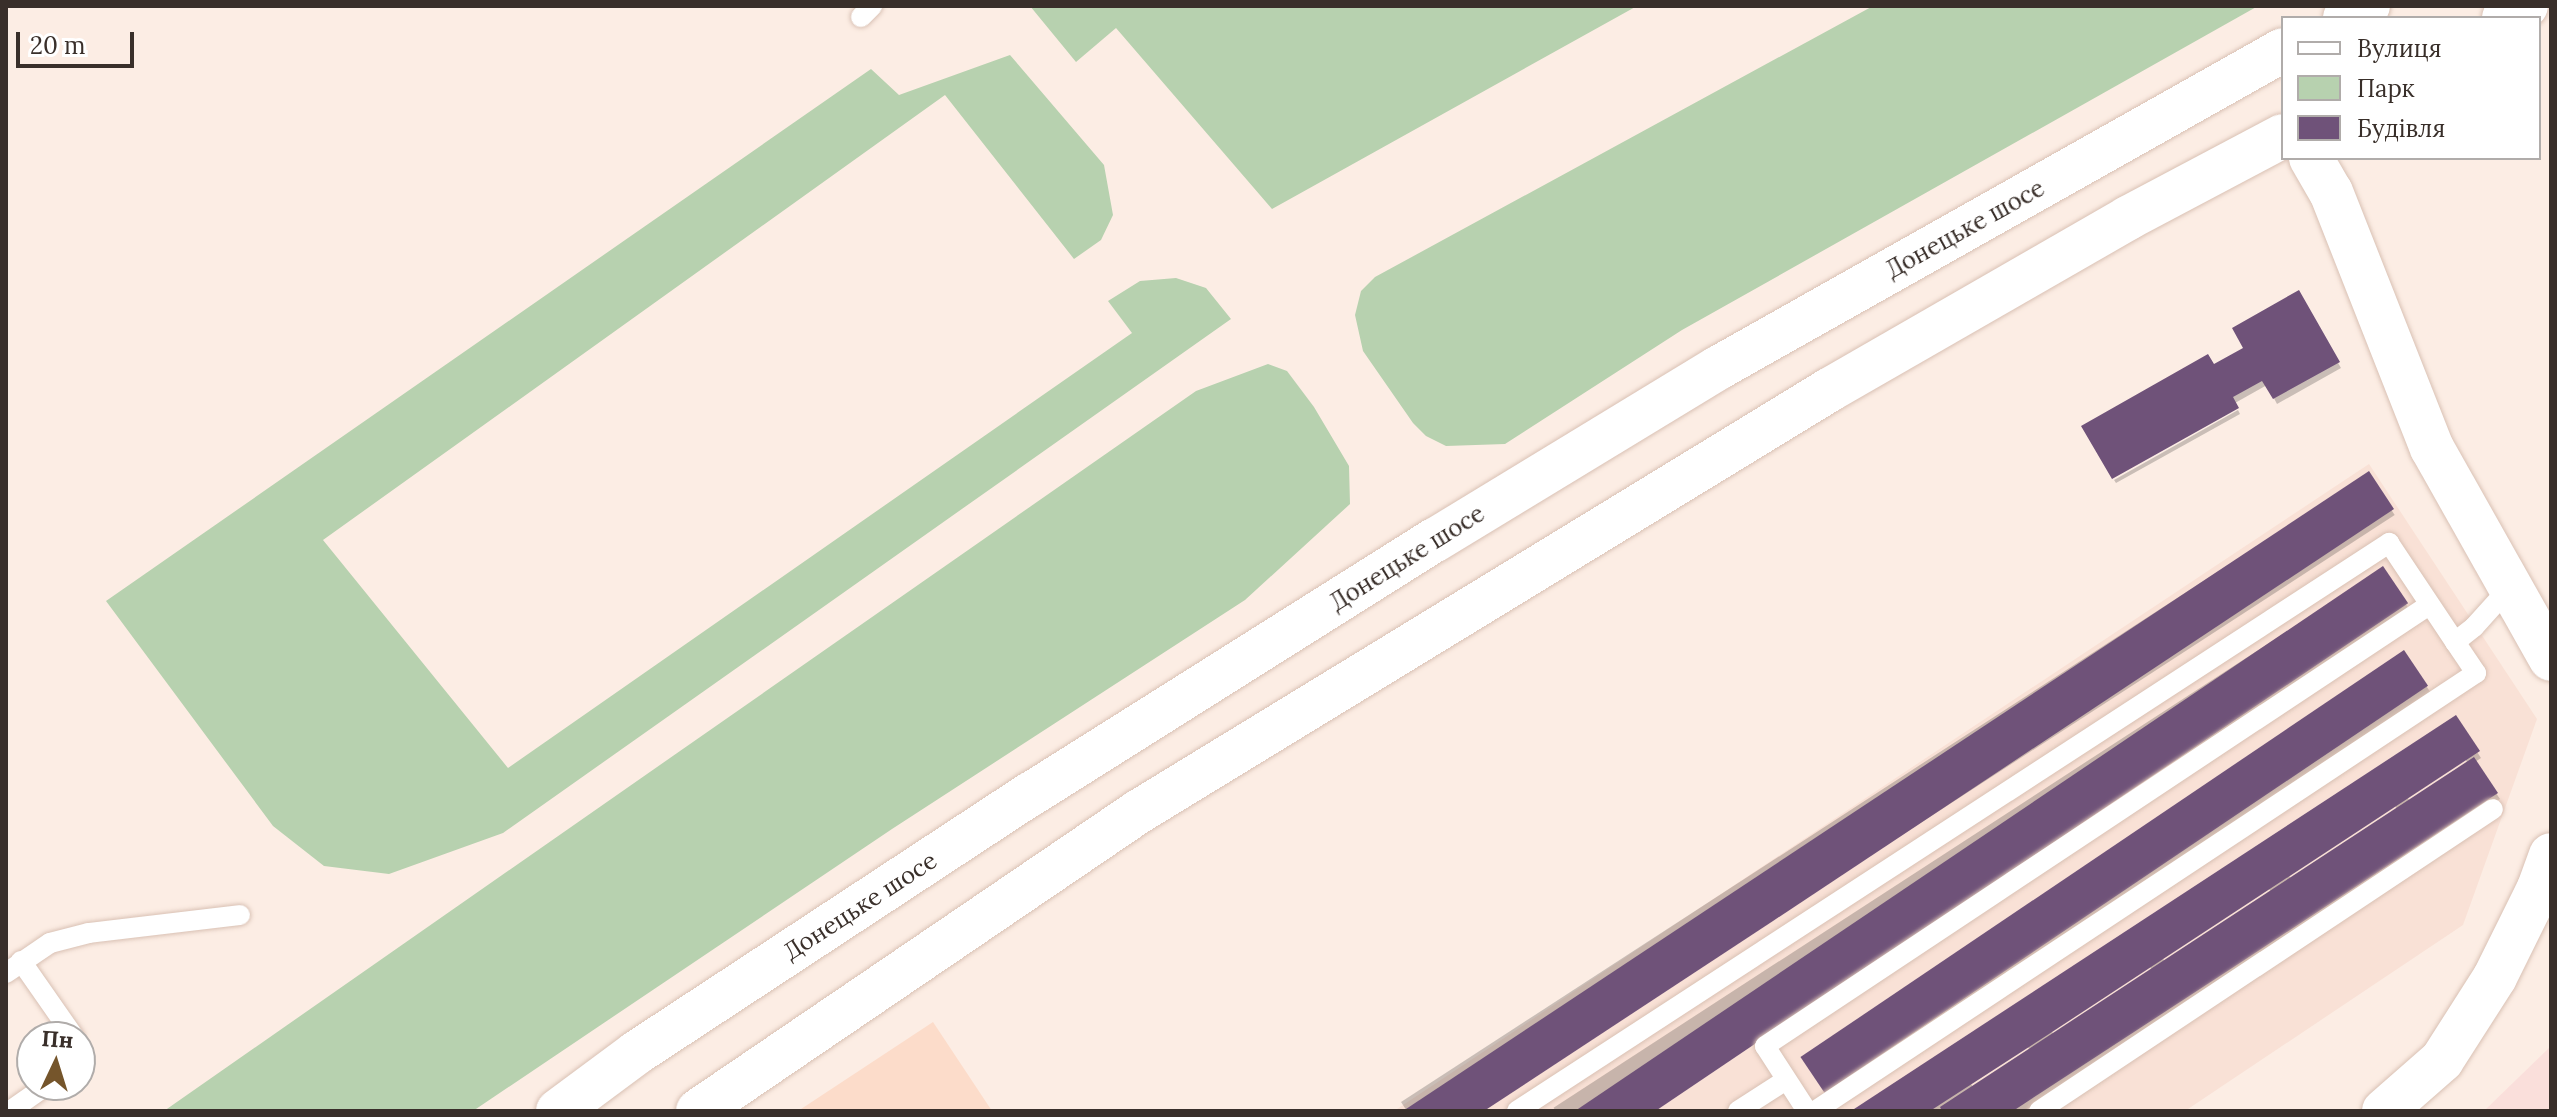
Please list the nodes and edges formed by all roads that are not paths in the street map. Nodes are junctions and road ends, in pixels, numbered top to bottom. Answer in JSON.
{"nodes":[{"id":1,"x":2368,"y":6,"type":"edge"},
{"id":2,"x":2526,"y":6,"type":"edge"},
{"id":3,"x":2349,"y":16,"type":"edge"},
{"id":4,"x":2508,"y":16,"type":"edge"},
{"id":5,"x":2281,"y":51,"type":"edge"},
{"id":6,"x":2281,"y":137,"type":"edge"},
{"id":7,"x":2312,"y":160,"type":"edge"},
{"id":8,"x":2510,"y":587,"type":"junction"},
{"id":9,"x":2429,"y":605,"type":"junction"},
{"id":10,"x":2455,"y":642,"type":"junction"},
{"id":11,"x":2551,"y":659,"type":"edge"},
{"id":12,"x":2493,"y":809,"type":"dead end"},
{"id":13,"x":2551,"y":855,"type":"edge"},
{"id":14,"x":240,"y":915,"type":"dead end"},
{"id":15,"x":14,"y":967,"type":"edge"},
{"id":16,"x":60,"y":1021,"type":"edge"},
{"id":17,"x":1786,"y":1080,"type":"junction"},
{"id":18,"x":2052,"y":1107,"type":"edge"},
{"id":19,"x":558,"y":1111,"type":"edge"},
{"id":20,"x":698,"y":1111,"type":"edge"},
{"id":21,"x":1517,"y":1111,"type":"edge"},
{"id":22,"x":1738,"y":1111,"type":"edge"},
{"id":23,"x":1807,"y":1111,"type":"edge"},
{"id":24,"x":1815,"y":1111,"type":"edge"},
{"id":25,"x":2384,"y":1111,"type":"edge"}],
"edges":[{"from":1,"to":3,"type":"main road"},
{"from":2,"to":4,"type":"main road"},
{"from":5,"to":19,"type":"main road","name":"Донецьке шосе"},
{"from":6,"to":20,"type":"main road"},
{"from":7,"to":8,"type":"main road"},
{"from":8,"to":10,"type":"lane"},
{"from":8,"to":11,"type":"main road"},
{"from":9,"to":10,"type":"lane"},
{"from":9,"to":17,"type":"lane"},
{"from":9,"to":21,"type":"lane"},
{"from":10,"to":24,"type":"lane"},
{"from":12,"to":18,"type":"lane"},
{"from":13,"to":25,"type":"main road"},
{"from":14,"to":15,"type":"lane"},
{"from":15,"to":16,"type":"lane"},
{"from":17,"to":22,"type":"lane"},
{"from":17,"to":23,"type":"lane"}]}
